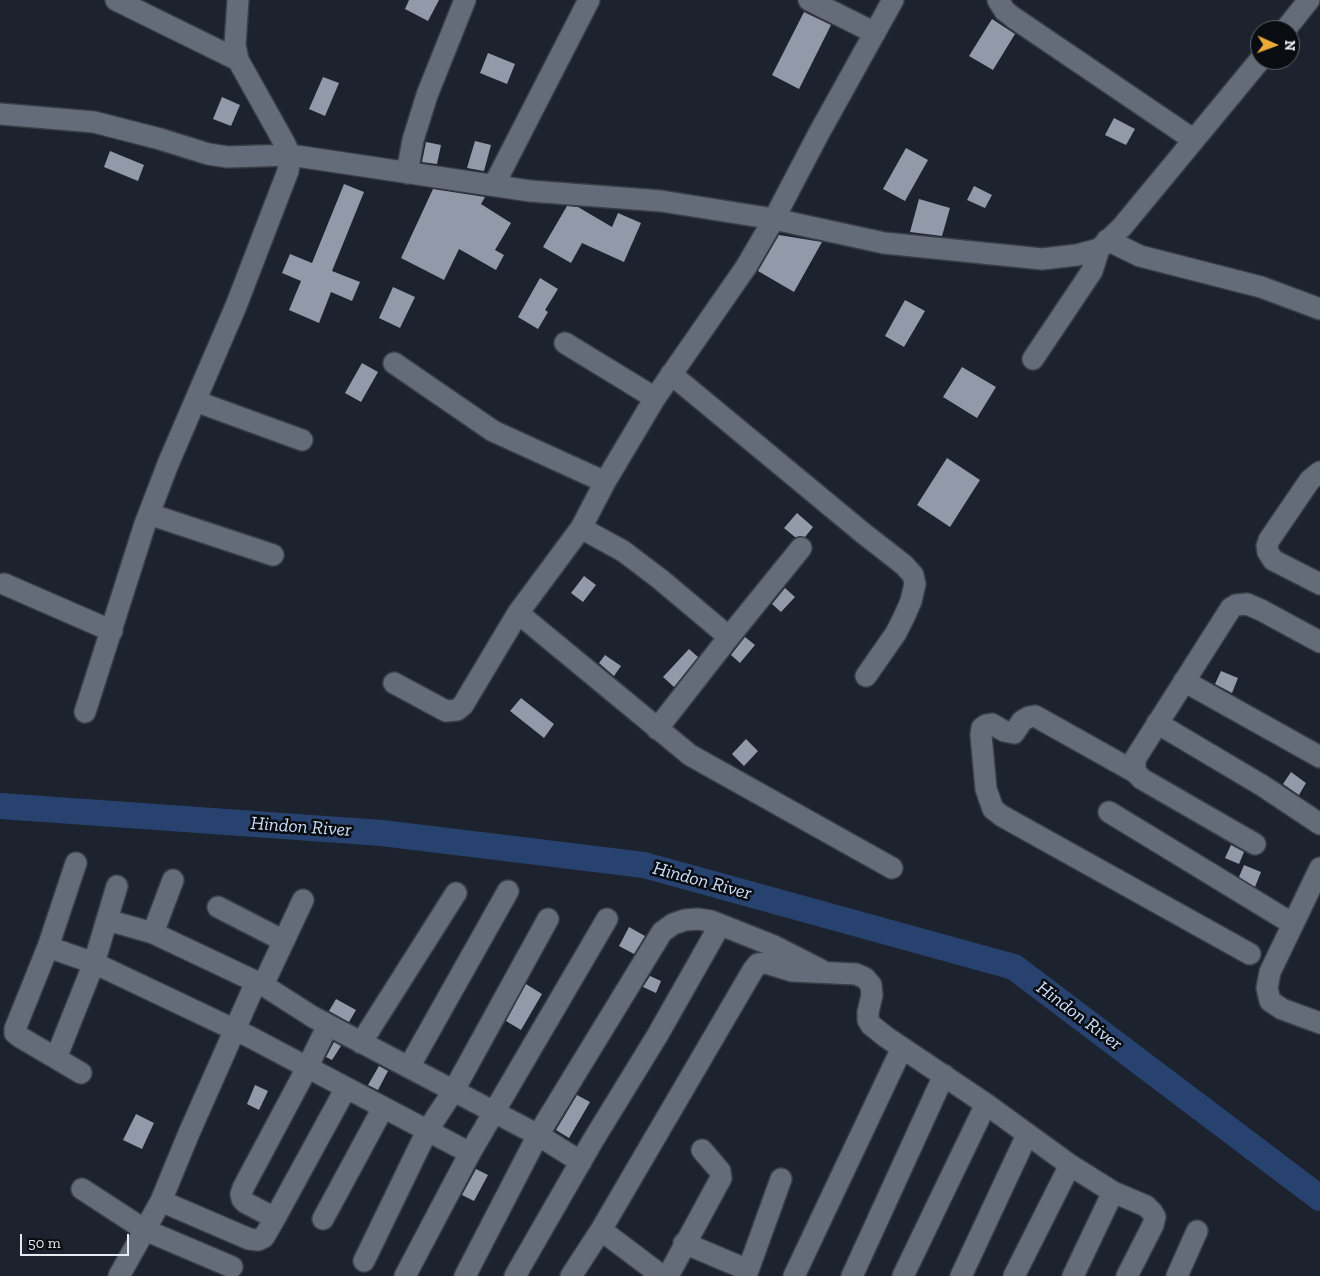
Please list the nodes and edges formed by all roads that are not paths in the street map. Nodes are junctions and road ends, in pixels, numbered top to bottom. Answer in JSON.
{"nodes":[{"id":1,"x":116,"y":0,"type":"edge"},
{"id":2,"x":238,"y":0,"type":"edge"},
{"id":3,"x":465,"y":0,"type":"edge"},
{"id":4,"x":589,"y":0,"type":"edge"},
{"id":5,"x":809,"y":0,"type":"edge"},
{"id":6,"x":894,"y":0,"type":"edge"},
{"id":7,"x":998,"y":0,"type":"edge"},
{"id":8,"x":1308,"y":0,"type":"edge"},
{"id":9,"x":1293,"y":20,"type":"edge"},
{"id":10,"x":875,"y":33,"type":"junction"},
{"id":11,"x":238,"y":60,"type":"junction"},
{"id":12,"x":1252,"y":70,"type":"edge"},
{"id":13,"x":0,"y":114,"type":"edge"},
{"id":14,"x":1194,"y":140,"type":"junction"},
{"id":15,"x":290,"y":155,"type":"junction"},
{"id":16,"x":407,"y":173,"type":"junction"},
{"id":17,"x":494,"y":185,"type":"junction"},
{"id":18,"x":774,"y":219,"type":"junction"},
{"id":19,"x":1103,"y":245,"type":"junction"},
{"id":20,"x":1320,"y":309,"type":"edge"},
{"id":21,"x":565,"y":343,"type":"dead end"},
{"id":22,"x":1032,"y":359,"type":"dead end"},
{"id":23,"x":394,"y":363,"type":"dead end"},
{"id":24,"x":671,"y":374,"type":"junction"},
{"id":25,"x":655,"y":398,"type":"junction"},
{"id":26,"x":195,"y":401,"type":"junction"},
{"id":27,"x":302,"y":440,"type":"dead end"},
{"id":28,"x":1320,"y":472,"type":"edge"},
{"id":29,"x":606,"y":482,"type":"junction"},
{"id":30,"x":149,"y":514,"type":"junction"},
{"id":31,"x":581,"y":528,"type":"junction"},
{"id":32,"x":801,"y":548,"type":"dead end"},
{"id":33,"x":273,"y":555,"type":"dead end"},
{"id":34,"x":4,"y":584,"type":"dead end"},
{"id":35,"x":1320,"y":584,"type":"edge"},
{"id":36,"x":518,"y":612,"type":"junction"},
{"id":37,"x":112,"y":631,"type":"junction"},
{"id":38,"x":728,"y":636,"type":"junction"},
{"id":39,"x":1320,"y":642,"type":"edge"},
{"id":40,"x":866,"y":676,"type":"dead end"},
{"id":41,"x":1184,"y":681,"type":"junction"},
{"id":42,"x":394,"y":683,"type":"dead end"},
{"id":43,"x":85,"y":712,"type":"dead end"},
{"id":44,"x":1157,"y":723,"type":"junction"},
{"id":45,"x":658,"y":729,"type":"junction"},
{"id":46,"x":1320,"y":757,"type":"edge"},
{"id":47,"x":1135,"y":772,"type":"junction"},
{"id":48,"x":1109,"y":812,"type":"dead end"},
{"id":49,"x":1320,"y":824,"type":"edge"},
{"id":50,"x":1255,"y":844,"type":"dead end"},
{"id":51,"x":76,"y":863,"type":"dead end"},
{"id":52,"x":892,"y":868,"type":"dead end"},
{"id":53,"x":1320,"y":868,"type":"edge"},
{"id":54,"x":173,"y":880,"type":"dead end"},
{"id":55,"x":117,"y":886,"type":"dead end"},
{"id":56,"x":508,"y":891,"type":"dead end"},
{"id":57,"x":456,"y":893,"type":"dead end"},
{"id":58,"x":303,"y":900,"type":"dead end"},
{"id":59,"x":218,"y":907,"type":"dead end"},
{"id":60,"x":548,"y":919,"type":"dead end"},
{"id":61,"x":607,"y":919,"type":"dead end"},
{"id":62,"x":107,"y":920,"type":"junction"},
{"id":63,"x":1293,"y":924,"type":"junction"},
{"id":64,"x":720,"y":925,"type":"junction"},
{"id":65,"x":153,"y":933,"type":"junction"},
{"id":66,"x":284,"y":942,"type":"junction"},
{"id":67,"x":48,"y":947,"type":"junction"},
{"id":68,"x":1250,"y":954,"type":"dead end"},
{"id":69,"x":94,"y":963,"type":"junction"},
{"id":70,"x":827,"y":973,"type":"junction"},
{"id":71,"x":260,"y":983,"type":"junction"},
{"id":72,"x":1320,"y":1023,"type":"edge"},
{"id":73,"x":328,"y":1025,"type":"junction"},
{"id":74,"x":235,"y":1030,"type":"junction"},
{"id":75,"x":361,"y":1042,"type":"junction"},
{"id":76,"x":902,"y":1048,"type":"junction"},
{"id":77,"x":56,"y":1058,"type":"junction"},
{"id":78,"x":409,"y":1067,"type":"junction"},
{"id":79,"x":307,"y":1068,"type":"junction"},
{"id":80,"x":81,"y":1073,"type":"dead end"},
{"id":81,"x":944,"y":1075,"type":"junction"},
{"id":82,"x":346,"y":1088,"type":"junction"},
{"id":83,"x":454,"y":1090,"type":"junction"},
{"id":84,"x":986,"y":1104,"type":"junction"},
{"id":85,"x":383,"y":1108,"type":"junction"},
{"id":86,"x":494,"y":1113,"type":"junction"},
{"id":87,"x":427,"y":1131,"type":"junction"},
{"id":88,"x":538,"y":1135,"type":"junction"},
{"id":89,"x":1027,"y":1135,"type":"junction"},
{"id":90,"x":702,"y":1150,"type":"dead end"},
{"id":91,"x":470,"y":1153,"type":"junction"},
{"id":92,"x":581,"y":1162,"type":"junction"},
{"id":93,"x":1070,"y":1166,"type":"junction"},
{"id":94,"x":781,"y":1179,"type":"dead end"},
{"id":95,"x":82,"y":1188,"type":"dead end"},
{"id":96,"x":1113,"y":1192,"type":"junction"},
{"id":97,"x":162,"y":1201,"type":"junction"},
{"id":98,"x":275,"y":1218,"type":"junction"},
{"id":99,"x":322,"y":1219,"type":"dead end"},
{"id":100,"x":145,"y":1230,"type":"junction"},
{"id":101,"x":601,"y":1230,"type":"junction"},
{"id":102,"x":1197,"y":1231,"type":"dead end"},
{"id":103,"x":684,"y":1243,"type":"junction"},
{"id":104,"x":364,"y":1261,"type":"dead end"},
{"id":105,"x":232,"y":1267,"type":"dead end"},
{"id":106,"x":747,"y":1273,"type":"edge"},
{"id":107,"x":119,"y":1276,"type":"edge"},
{"id":108,"x":405,"y":1276,"type":"edge"},
{"id":109,"x":464,"y":1276,"type":"edge"},
{"id":110,"x":515,"y":1276,"type":"edge"},
{"id":111,"x":571,"y":1276,"type":"edge"},
{"id":112,"x":662,"y":1276,"type":"edge"},
{"id":113,"x":668,"y":1276,"type":"edge"},
{"id":114,"x":794,"y":1276,"type":"edge"},
{"id":115,"x":852,"y":1276,"type":"edge"},
{"id":116,"x":904,"y":1276,"type":"edge"},
{"id":117,"x":961,"y":1276,"type":"edge"},
{"id":118,"x":1014,"y":1276,"type":"edge"},
{"id":119,"x":1073,"y":1276,"type":"edge"},
{"id":120,"x":1127,"y":1276,"type":"edge"},
{"id":121,"x":1177,"y":1276,"type":"edge"}],
"edges":[{"from":1,"to":11,"type":"street"},
{"from":2,"to":11,"type":"street"},
{"from":3,"to":16,"type":"street"},
{"from":4,"to":17,"type":"street"},
{"from":5,"to":10,"type":"street"},
{"from":6,"to":10,"type":"street"},
{"from":7,"to":14,"type":"street"},
{"from":8,"to":9,"type":"street"},
{"from":10,"to":18,"type":"street"},
{"from":11,"to":15,"type":"street"},
{"from":12,"to":14,"type":"street"},
{"from":13,"to":15,"type":"street"},
{"from":14,"to":19,"type":"street"},
{"from":15,"to":16,"type":"street"},
{"from":15,"to":26,"type":"street"},
{"from":16,"to":17,"type":"street"},
{"from":17,"to":18,"type":"street"},
{"from":18,"to":19,"type":"street"},
{"from":18,"to":24,"type":"street"},
{"from":19,"to":20,"type":"street"},
{"from":19,"to":22,"type":"street"},
{"from":21,"to":25,"type":"street"},
{"from":23,"to":29,"type":"street"},
{"from":24,"to":25,"type":"street"},
{"from":24,"to":40,"type":"street"},
{"from":25,"to":29,"type":"street"},
{"from":26,"to":27,"type":"street"},
{"from":26,"to":30,"type":"street"},
{"from":28,"to":35,"type":"street"},
{"from":29,"to":31,"type":"street"},
{"from":30,"to":33,"type":"street"},
{"from":30,"to":37,"type":"street"},
{"from":31,"to":36,"type":"street"},
{"from":31,"to":38,"type":"street"},
{"from":32,"to":38,"type":"street"},
{"from":34,"to":37,"type":"street"},
{"from":36,"to":42,"type":"street"},
{"from":36,"to":45,"type":"street"},
{"from":37,"to":43,"type":"street"},
{"from":38,"to":45,"type":"street"},
{"from":39,"to":41,"type":"street"},
{"from":41,"to":44,"type":"street"},
{"from":41,"to":46,"type":"street"},
{"from":44,"to":47,"type":"street"},
{"from":44,"to":49,"type":"street"},
{"from":45,"to":52,"type":"street"},
{"from":47,"to":50,"type":"street"},
{"from":47,"to":68,"type":"street"},
{"from":48,"to":63,"type":"street"},
{"from":51,"to":67,"type":"street"},
{"from":53,"to":63,"type":"street"},
{"from":54,"to":65,"type":"street"},
{"from":55,"to":62,"type":"street"},
{"from":56,"to":78,"type":"street"},
{"from":57,"to":75,"type":"street"},
{"from":58,"to":66,"type":"street"},
{"from":59,"to":66,"type":"street"},
{"from":60,"to":83,"type":"street"},
{"from":61,"to":86,"type":"street"},
{"from":62,"to":65,"type":"street"},
{"from":62,"to":69,"type":"street"},
{"from":63,"to":72,"type":"street"},
{"from":64,"to":70,"type":"street"},
{"from":64,"to":88,"type":"street"},
{"from":64,"to":92,"type":"street"},
{"from":65,"to":71,"type":"street"},
{"from":66,"to":71,"type":"street"},
{"from":67,"to":69,"type":"street"},
{"from":67,"to":77,"type":"street"},
{"from":69,"to":74,"type":"street"},
{"from":69,"to":77,"type":"street"},
{"from":70,"to":76,"type":"street"},
{"from":70,"to":101,"type":"street"},
{"from":71,"to":73,"type":"street"},
{"from":71,"to":74,"type":"street"},
{"from":73,"to":75,"type":"street"},
{"from":73,"to":79,"type":"street"},
{"from":74,"to":79,"type":"street"},
{"from":74,"to":97,"type":"street"},
{"from":75,"to":78,"type":"street"},
{"from":76,"to":81,"type":"street"},
{"from":76,"to":114,"type":"street"},
{"from":77,"to":80,"type":"street"},
{"from":78,"to":83,"type":"street"},
{"from":79,"to":82,"type":"street"},
{"from":79,"to":98,"type":"street"},
{"from":81,"to":84,"type":"street"},
{"from":81,"to":115,"type":"street"},
{"from":82,"to":85,"type":"street"},
{"from":82,"to":98,"type":"street"},
{"from":83,"to":86,"type":"street"},
{"from":83,"to":87,"type":"street"},
{"from":84,"to":89,"type":"street"},
{"from":84,"to":116,"type":"street"},
{"from":85,"to":87,"type":"street"},
{"from":85,"to":99,"type":"street"},
{"from":86,"to":88,"type":"street"},
{"from":86,"to":91,"type":"street"},
{"from":87,"to":91,"type":"street"},
{"from":87,"to":104,"type":"street"},
{"from":88,"to":92,"type":"street"},
{"from":88,"to":109,"type":"street"},
{"from":89,"to":93,"type":"street"},
{"from":89,"to":117,"type":"street"},
{"from":90,"to":103,"type":"street"},
{"from":91,"to":108,"type":"street"},
{"from":92,"to":110,"type":"street"},
{"from":93,"to":96,"type":"street"},
{"from":93,"to":118,"type":"street"},
{"from":94,"to":106,"type":"street"},
{"from":95,"to":100,"type":"street"},
{"from":96,"to":119,"type":"street"},
{"from":96,"to":120,"type":"street"},
{"from":97,"to":98,"type":"street"},
{"from":97,"to":100,"type":"street"},
{"from":100,"to":105,"type":"street"},
{"from":100,"to":107,"type":"street"},
{"from":101,"to":111,"type":"street"},
{"from":101,"to":112,"type":"street"},
{"from":102,"to":121,"type":"street"},
{"from":103,"to":106,"type":"street"},
{"from":103,"to":113,"type":"street"}]}
